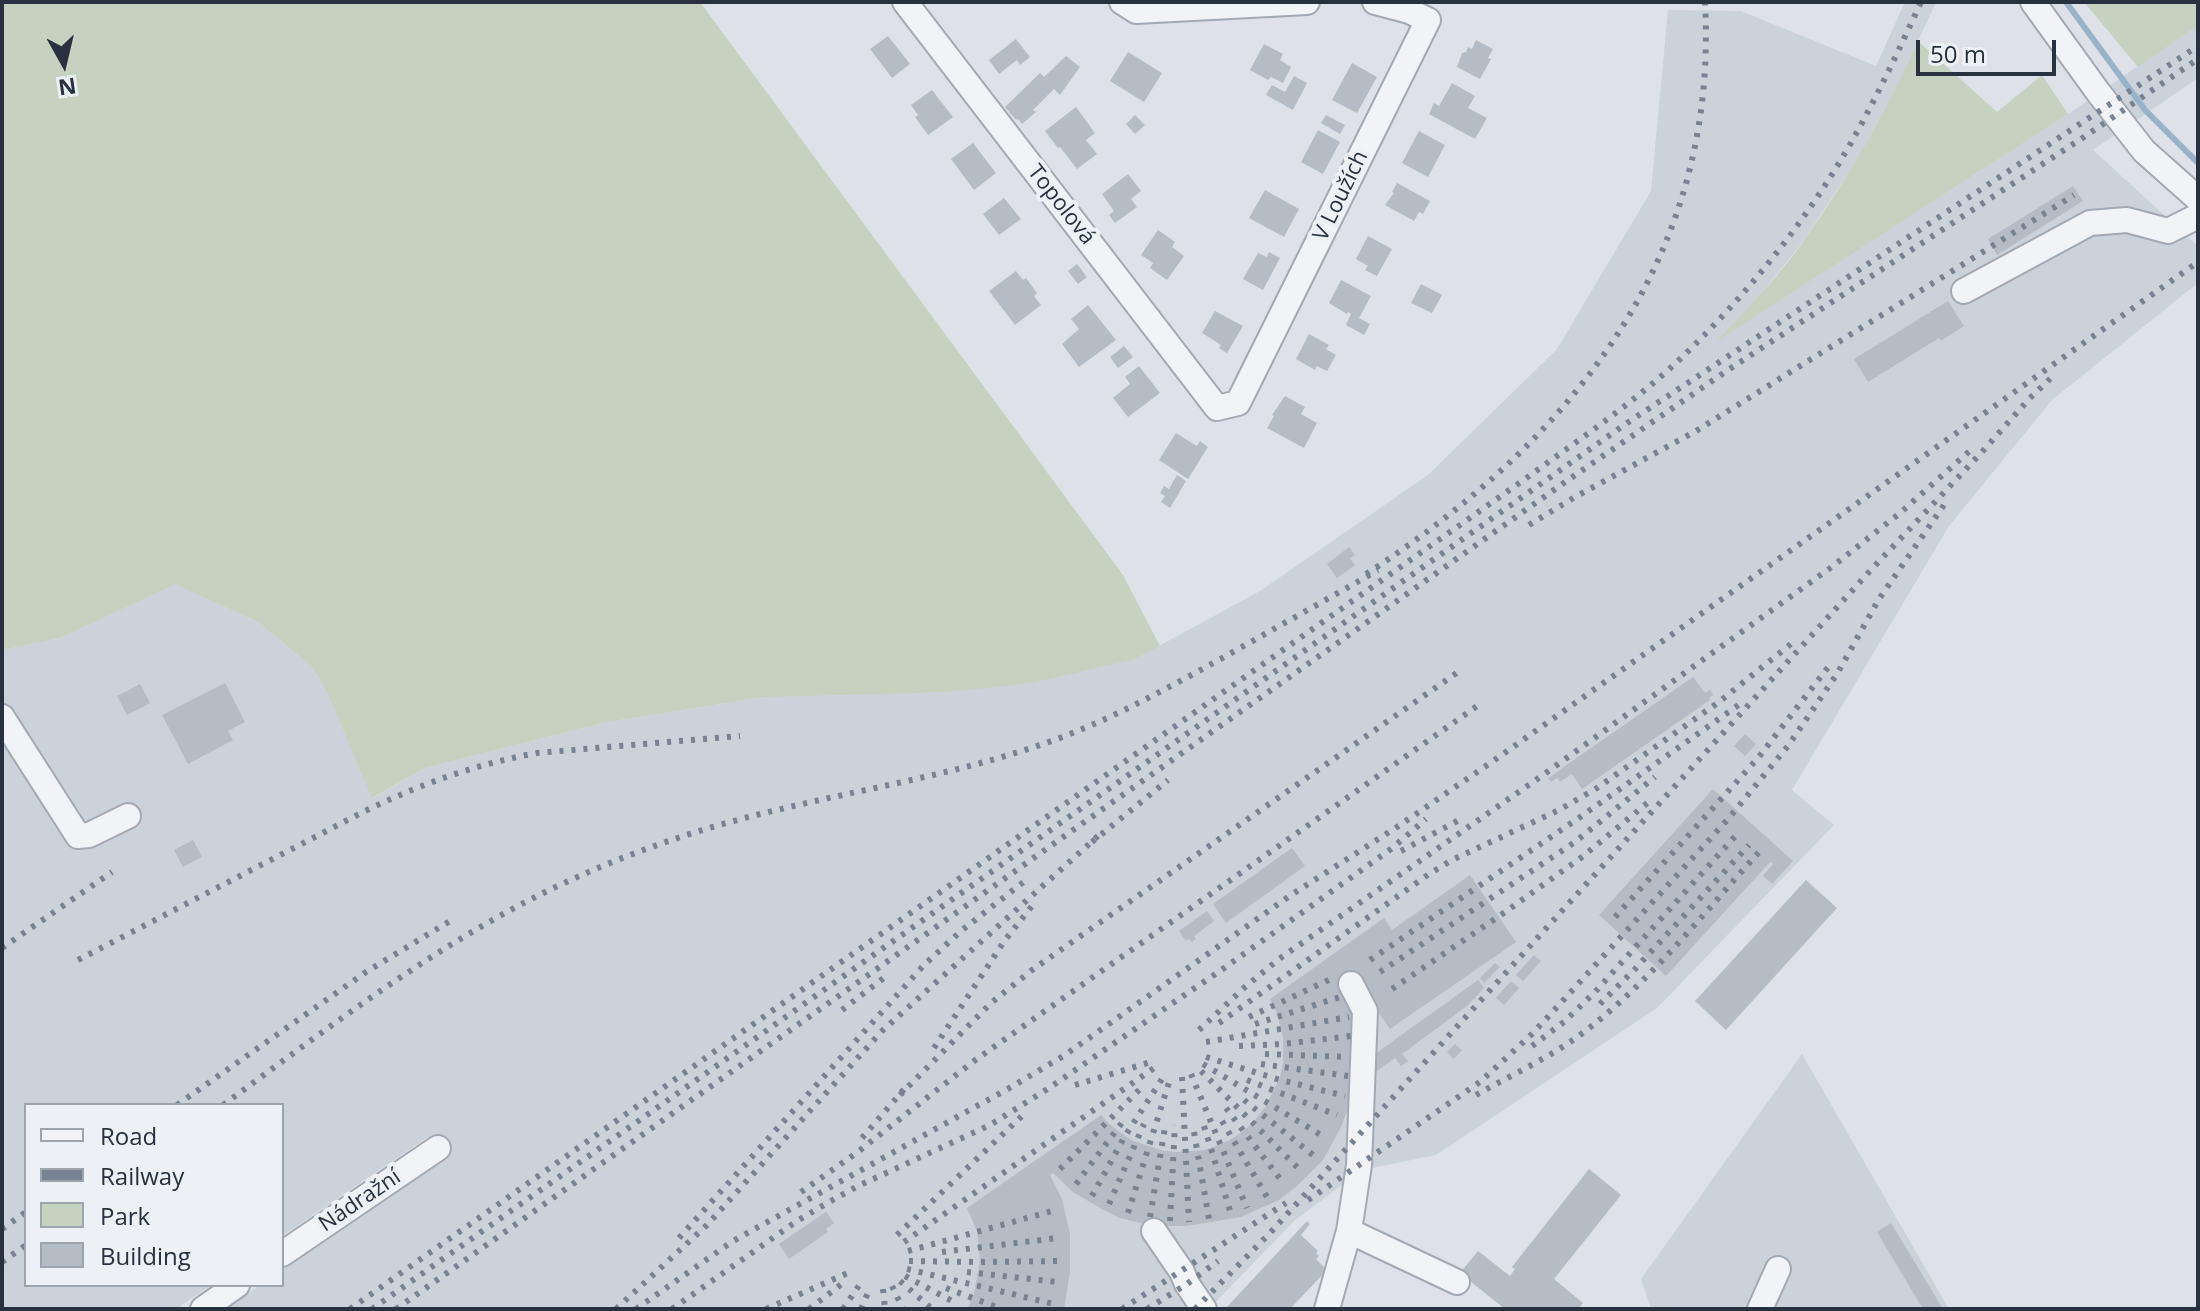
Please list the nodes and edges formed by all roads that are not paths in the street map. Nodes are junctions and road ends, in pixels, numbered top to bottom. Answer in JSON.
{"nodes":[{"id":1,"x":906,"y":2,"type":"edge"},
{"id":2,"x":1122,"y":2,"type":"edge"},
{"id":3,"x":1307,"y":2,"type":"edge"},
{"id":4,"x":1375,"y":2,"type":"edge"},
{"id":5,"x":2033,"y":2,"type":"edge"},
{"id":6,"x":2198,"y":199,"type":"edge"},
{"id":7,"x":2198,"y":216,"type":"edge"},
{"id":8,"x":1964,"y":291,"type":"dead end"},
{"id":9,"x":1217,"y":408,"type":"joint"},
{"id":10,"x":2,"y":717,"type":"edge"},
{"id":11,"x":128,"y":816,"type":"dead end"},
{"id":12,"x":1351,"y":984,"type":"dead end"},
{"id":13,"x":438,"y":1148,"type":"dead end"},
{"id":14,"x":1154,"y":1231,"type":"dead end"},
{"id":15,"x":1349,"y":1231,"type":"junction"},
{"id":16,"x":284,"y":1253,"type":"edge"},
{"id":17,"x":1778,"y":1269,"type":"dead end"},
{"id":18,"x":1457,"y":1282,"type":"dead end"},
{"id":19,"x":234,"y":1287,"type":"edge"},
{"id":20,"x":203,"y":1309,"type":"edge"},
{"id":21,"x":1204,"y":1309,"type":"edge"},
{"id":22,"x":1327,"y":1309,"type":"edge"},
{"id":23,"x":1760,"y":1309,"type":"edge"}],
"edges":[{"from":1,"to":9,"type":"street","name":"Topolová"},
{"from":2,"to":3,"type":"street"},
{"from":4,"to":9,"type":"street","name":"V Loužích"},
{"from":5,"to":6,"type":"street"},
{"from":7,"to":8,"type":"street"},
{"from":10,"to":11,"type":"street"},
{"from":12,"to":15,"type":"street"},
{"from":13,"to":16,"type":"street","name":"Nádražní"},
{"from":14,"to":21,"type":"street"},
{"from":15,"to":18,"type":"street"},
{"from":15,"to":22,"type":"street"},
{"from":17,"to":23,"type":"street"},
{"from":19,"to":20,"type":"street"}]}
